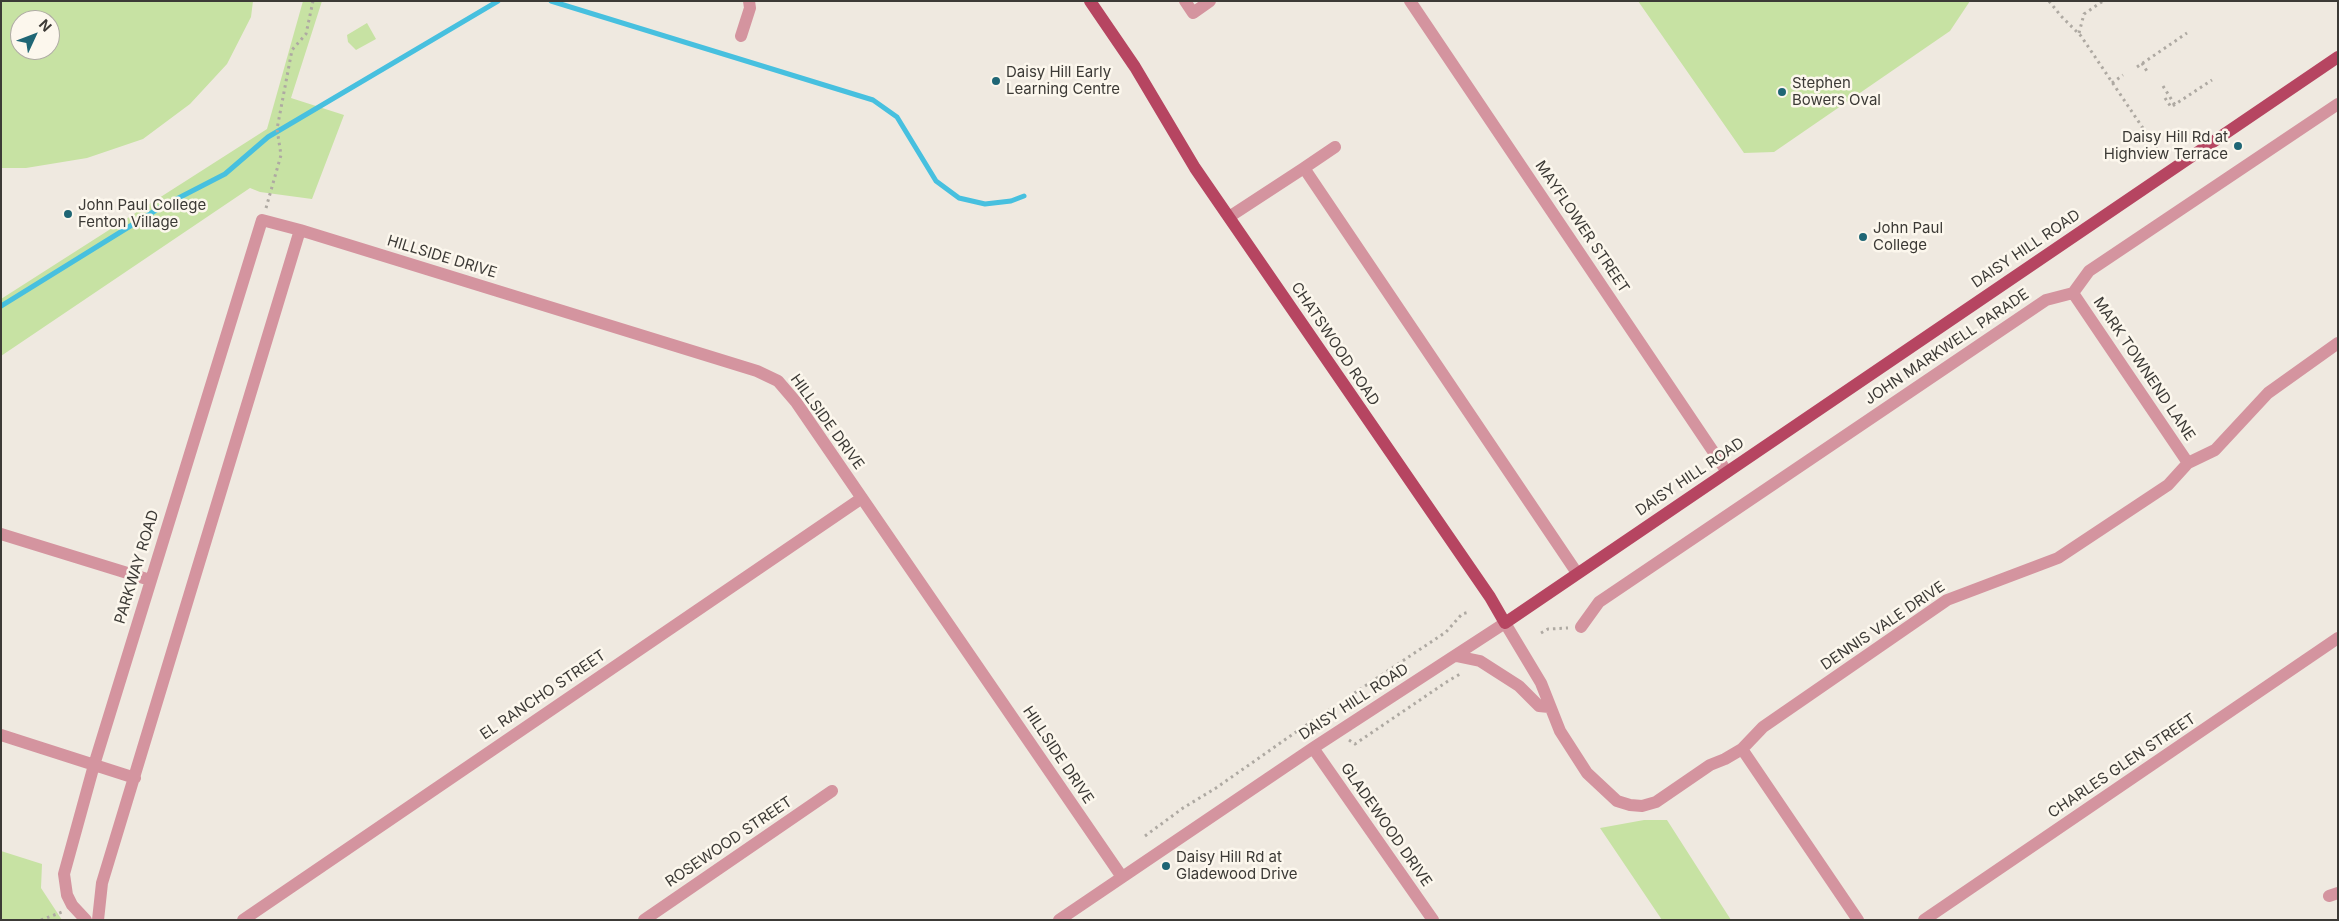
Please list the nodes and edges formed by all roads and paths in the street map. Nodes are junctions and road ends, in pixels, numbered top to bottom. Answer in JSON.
{"nodes":[{"id":1,"x":313,"y":1,"type":"edge"},
{"id":2,"x":749,"y":1,"type":"edge"},
{"id":3,"x":1090,"y":1,"type":"edge"},
{"id":4,"x":1185,"y":1,"type":"edge"},
{"id":5,"x":1210,"y":1,"type":"edge"},
{"id":6,"x":1410,"y":1,"type":"edge"},
{"id":7,"x":2049,"y":1,"type":"edge"},
{"id":8,"x":2103,"y":1,"type":"edge"},
{"id":9,"x":2079,"y":33,"type":"junction"},
{"id":10,"x":2187,"y":34,"type":"dead end"},
{"id":11,"x":741,"y":36,"type":"dead end"},
{"id":12,"x":2338,"y":56,"type":"edge"},
{"id":13,"x":2142,"y":63,"type":"junction"},
{"id":14,"x":2137,"y":66,"type":"dead end"},
{"id":15,"x":2148,"y":74,"type":"dead end"},
{"id":16,"x":2123,"y":75,"type":"dead end"},
{"id":17,"x":2212,"y":80,"type":"dead end"},
{"id":18,"x":2112,"y":83,"type":"junction"},
{"id":19,"x":2163,"y":86,"type":"dead end"},
{"id":20,"x":2165,"y":98,"type":"dead end"},
{"id":21,"x":2338,"y":104,"type":"edge"},
{"id":22,"x":2175,"y":105,"type":"junction"},
{"id":23,"x":1335,"y":146,"type":"dead end"},
{"id":24,"x":2159,"y":152,"type":"dead end"},
{"id":25,"x":1304,"y":168,"type":"junction"},
{"id":26,"x":1229,"y":217,"type":"junction"},
{"id":27,"x":262,"y":220,"type":"junction"},
{"id":28,"x":300,"y":230,"type":"junction"},
{"id":29,"x":2073,"y":293,"type":"junction"},
{"id":30,"x":2338,"y":343,"type":"edge"},
{"id":31,"x":2188,"y":463,"type":"junction"},
{"id":32,"x":1726,"y":472,"type":"junction"},
{"id":33,"x":862,"y":498,"type":"junction"},
{"id":34,"x":1,"y":534,"type":"edge"},
{"id":35,"x":1577,"y":574,"type":"junction"},
{"id":36,"x":150,"y":580,"type":"junction"},
{"id":37,"x":1469,"y":612,"type":"dead end"},
{"id":38,"x":1505,"y":623,"type":"junction"},
{"id":39,"x":1581,"y":627,"type":"joint"},
{"id":40,"x":1541,"y":633,"type":"dead end"},
{"id":41,"x":2338,"y":638,"type":"edge"},
{"id":42,"x":1456,"y":656,"type":"junction"},
{"id":43,"x":1464,"y":672,"type":"dead end"},
{"id":44,"x":1549,"y":707,"type":"junction"},
{"id":45,"x":1,"y":735,"type":"edge"},
{"id":46,"x":1356,"y":744,"type":"dead end"},
{"id":47,"x":1313,"y":748,"type":"junction"},
{"id":48,"x":1742,"y":749,"type":"junction"},
{"id":49,"x":94,"y":765,"type":"junction"},
{"id":50,"x":135,"y":778,"type":"junction"},
{"id":51,"x":832,"y":791,"type":"dead end"},
{"id":52,"x":1642,"y":806,"type":"joint"},
{"id":53,"x":1145,"y":836,"type":"dead end"},
{"id":54,"x":1122,"y":877,"type":"junction"},
{"id":55,"x":72,"y":905,"type":"junction"},
{"id":56,"x":41,"y":920,"type":"edge"},
{"id":57,"x":86,"y":920,"type":"edge"},
{"id":58,"x":98,"y":920,"type":"edge"},
{"id":59,"x":243,"y":920,"type":"edge"},
{"id":60,"x":644,"y":920,"type":"edge"},
{"id":61,"x":1059,"y":920,"type":"edge"},
{"id":62,"x":1434,"y":920,"type":"edge"},
{"id":63,"x":1858,"y":920,"type":"edge"},
{"id":64,"x":1924,"y":920,"type":"edge"}],
"edges":[{"from":1,"to":27,"type":"path"},
{"from":2,"to":11,"type":"street"},
{"from":3,"to":26,"type":"main road","name":"CHATSWOOD ROAD"},
{"from":4,"to":5,"type":"street"},
{"from":6,"to":32,"type":"street","name":"MAYFLOWER STREET"},
{"from":7,"to":9,"type":"path"},
{"from":8,"to":9,"type":"path"},
{"from":9,"to":18,"type":"path"},
{"from":10,"to":13,"type":"path"},
{"from":12,"to":32,"type":"main road","name":"DAISY HILL ROAD"},
{"from":13,"to":14,"type":"path"},
{"from":13,"to":15,"type":"path"},
{"from":16,"to":18,"type":"path"},
{"from":17,"to":22,"type":"path"},
{"from":18,"to":24,"type":"path"},
{"from":19,"to":22,"type":"path"},
{"from":20,"to":22,"type":"path"},
{"from":21,"to":29,"type":"street"},
{"from":23,"to":25,"type":"street"},
{"from":25,"to":26,"type":"street"},
{"from":25,"to":35,"type":"street"},
{"from":26,"to":38,"type":"main road","name":"CHATSWOOD ROAD"},
{"from":27,"to":28,"type":"street","name":"HILLSIDE DRIVE"},
{"from":27,"to":36,"type":"street","name":"PARKWAY ROAD"},
{"from":28,"to":33,"type":"street","name":"HILLSIDE DRIVE"},
{"from":28,"to":50,"type":"street"},
{"from":29,"to":31,"type":"street","name":"MARK TOWNEND LANE"},
{"from":29,"to":39,"type":"street","name":"JOHN MARKWELL PARADE"},
{"from":30,"to":31,"type":"street","name":"DENNIS VALE DRIVE"},
{"from":31,"to":48,"type":"street","name":"DENNIS VALE DRIVE"},
{"from":32,"to":35,"type":"main road","name":"DAISY HILL ROAD"},
{"from":33,"to":54,"type":"street","name":"HILLSIDE DRIVE"},
{"from":33,"to":59,"type":"street","name":"EL RANCHO STREET"},
{"from":34,"to":36,"type":"street"},
{"from":35,"to":38,"type":"main road","name":"DAISY HILL ROAD"},
{"from":36,"to":49,"type":"street","name":"PARKWAY ROAD"},
{"from":37,"to":53,"type":"path"},
{"from":38,"to":42,"type":"street","name":"DAISY HILL ROAD"},
{"from":38,"to":44,"type":"street","name":"CHATSWOOD ROAD"},
{"from":39,"to":40,"type":"path"},
{"from":41,"to":64,"type":"street","name":"CHARLES GLEN STREET"},
{"from":42,"to":44,"type":"street"},
{"from":42,"to":47,"type":"street","name":"DAISY HILL ROAD"},
{"from":43,"to":46,"type":"path"},
{"from":44,"to":52,"type":"street","name":"CHATSWOOD ROAD"},
{"from":45,"to":49,"type":"street"},
{"from":47,"to":54,"type":"street","name":"DAISY HILL ROAD"},
{"from":47,"to":62,"type":"street","name":"GLADEWOOD DRIVE"},
{"from":48,"to":52,"type":"street","name":"DENNIS VALE DRIVE"},
{"from":48,"to":63,"type":"street"},
{"from":49,"to":50,"type":"street"},
{"from":49,"to":55,"type":"street","name":"PARKWAY ROAD"},
{"from":50,"to":58,"type":"street"},
{"from":51,"to":60,"type":"street","name":"ROSEWOOD STREET"},
{"from":54,"to":61,"type":"street","name":"DAISY HILL ROAD"},
{"from":55,"to":56,"type":"path"},
{"from":55,"to":57,"type":"street","name":"PARKWAY ROAD"}]}
